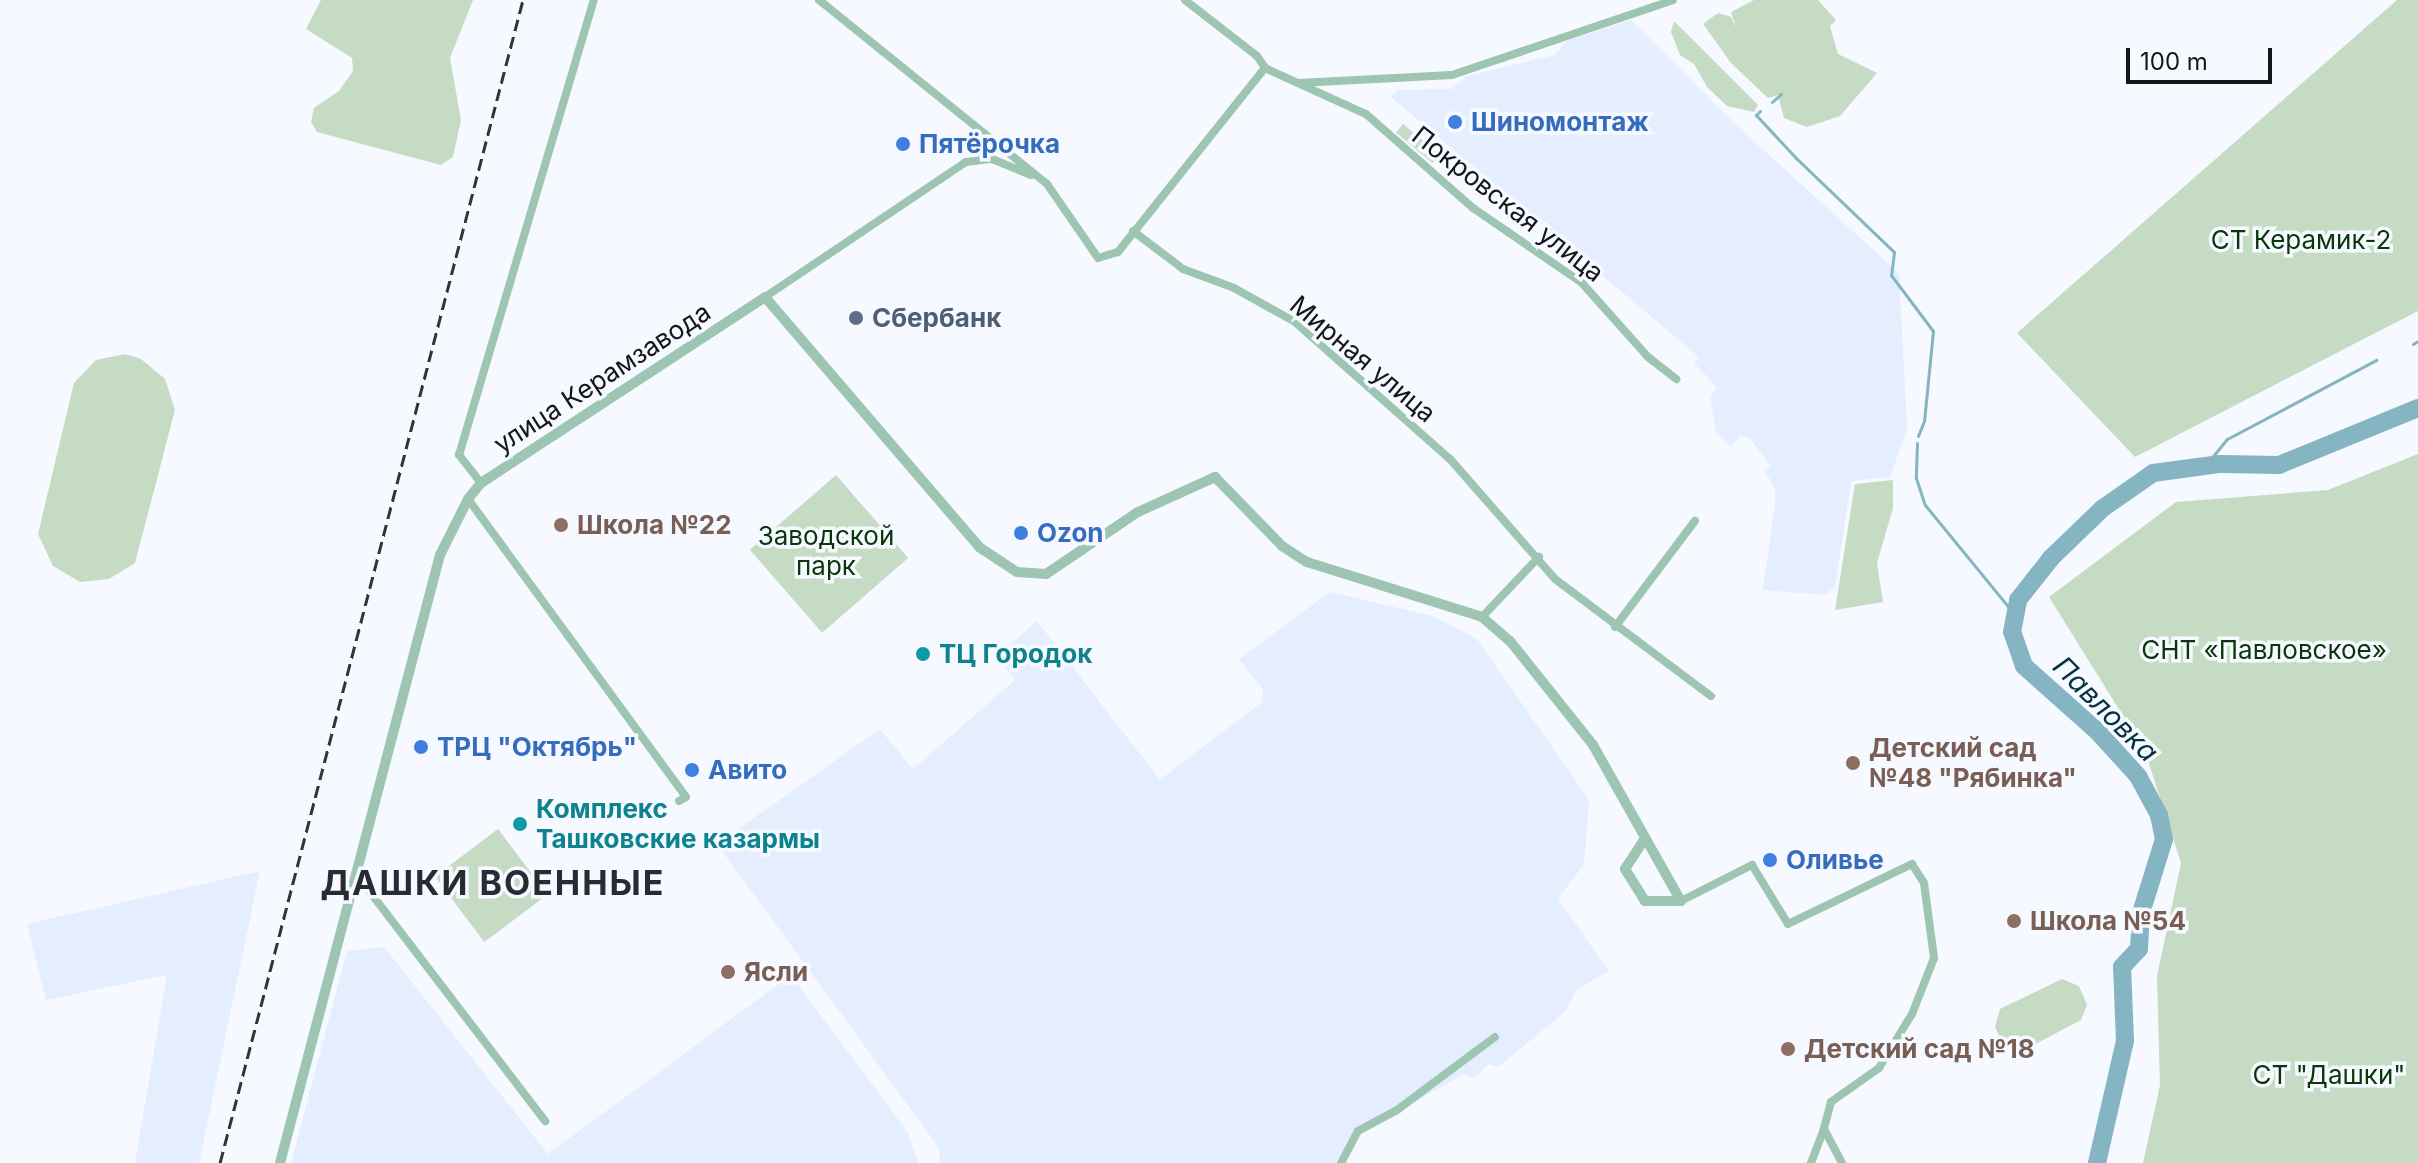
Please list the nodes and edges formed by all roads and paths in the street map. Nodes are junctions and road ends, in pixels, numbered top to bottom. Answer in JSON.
{"nodes":[{"id":1,"x":594,"y":0,"type":"edge"},
{"id":2,"x":819,"y":0,"type":"edge"},
{"id":3,"x":1185,"y":0,"type":"edge"},
{"id":4,"x":1673,"y":0,"type":"edge"},
{"id":5,"x":1265,"y":68,"type":"junction"},
{"id":6,"x":1294,"y":83,"type":"junction"},
{"id":7,"x":1041,"y":179,"type":"junction"},
{"id":8,"x":1133,"y":231,"type":"junction"},
{"id":9,"x":765,"y":297,"type":"junction"},
{"id":10,"x":1676,"y":379,"type":"dead end"},
{"id":11,"x":481,"y":483,"type":"junction"},
{"id":12,"x":468,"y":499,"type":"junction"},
{"id":13,"x":1695,"y":521,"type":"dead end"},
{"id":14,"x":1539,"y":557,"type":"junction"},
{"id":15,"x":1482,"y":617,"type":"junction"},
{"id":16,"x":1615,"y":627,"type":"junction"},
{"id":17,"x":1711,"y":696,"type":"dead end"},
{"id":18,"x":679,"y":801,"type":"dead end"},
{"id":19,"x":1645,"y":838,"type":"junction"},
{"id":20,"x":357,"y":875,"type":"junction"},
{"id":21,"x":1681,"y":901,"type":"junction"},
{"id":22,"x":1495,"y":1037,"type":"dead end"},
{"id":23,"x":545,"y":1121,"type":"dead end"},
{"id":24,"x":1824,"y":1129,"type":"junction"},
{"id":25,"x":280,"y":1163,"type":"edge"},
{"id":26,"x":1341,"y":1163,"type":"edge"},
{"id":27,"x":1811,"y":1163,"type":"edge"},
{"id":28,"x":1842,"y":1163,"type":"edge"}],
"edges":[{"from":1,"to":11,"type":"street"},
{"from":2,"to":7,"type":"street"},
{"from":3,"to":5,"type":"street","name":"Покровская улица"},
{"from":4,"to":6,"type":"street"},
{"from":5,"to":6,"type":"street","name":"Покровская улица"},
{"from":5,"to":8,"type":"street"},
{"from":6,"to":10,"type":"street","name":"Покровская улица"},
{"from":7,"to":8,"type":"street"},
{"from":7,"to":9,"type":"street","name":"улица Керамзавода"},
{"from":8,"to":14,"type":"street","name":"Мирная улица"},
{"from":9,"to":11,"type":"street","name":"улица Керамзавода"},
{"from":9,"to":15,"type":"street"},
{"from":11,"to":12,"type":"street","name":"улица Керамзавода"},
{"from":12,"to":18,"type":"street"},
{"from":12,"to":20,"type":"street","name":"улица Керамзавода"},
{"from":13,"to":16,"type":"street"},
{"from":14,"to":15,"type":"street"},
{"from":14,"to":16,"type":"street","name":"Мирная улица"},
{"from":15,"to":19,"type":"street"},
{"from":16,"to":17,"type":"street","name":"Мирная улица"},
{"from":19,"to":21,"type":"street"},
{"from":19,"to":21,"type":"street"},
{"from":20,"to":23,"type":"street"},
{"from":20,"to":25,"type":"street","name":"улица Керамзавода"},
{"from":21,"to":24,"type":"street"},
{"from":22,"to":26,"type":"street"},
{"from":24,"to":27,"type":"street"},
{"from":24,"to":28,"type":"street"}]}
